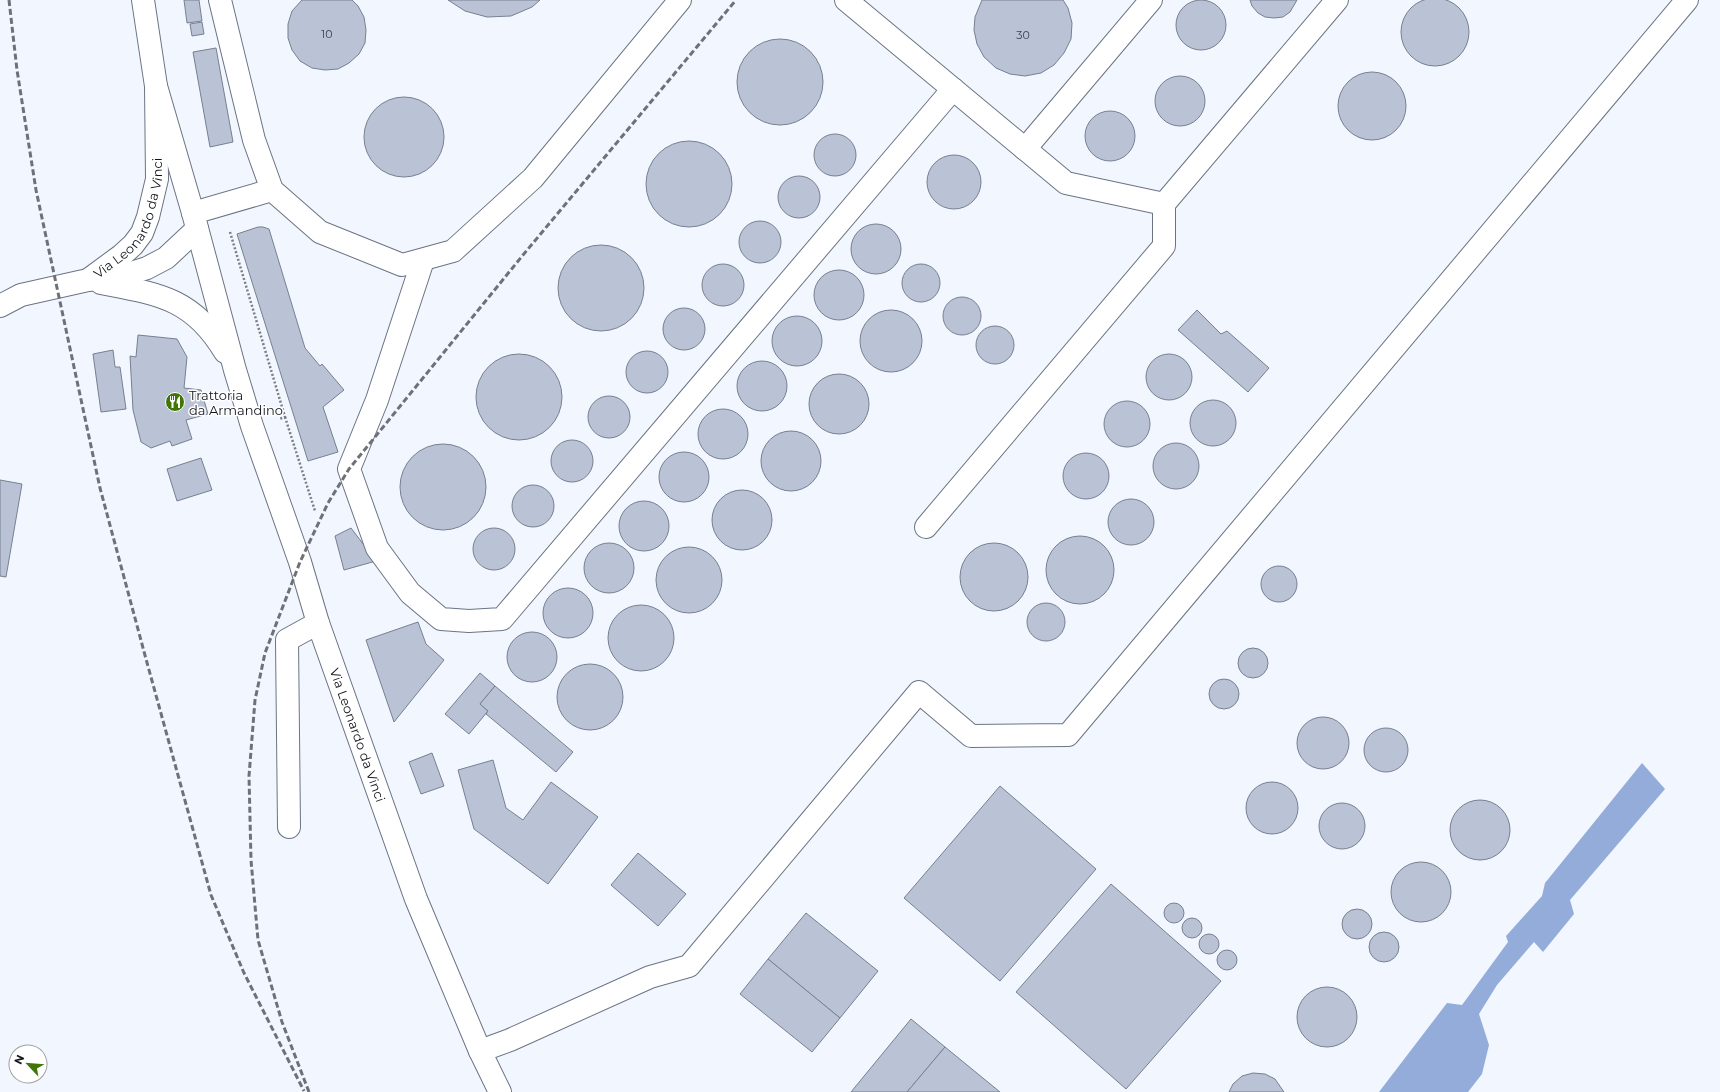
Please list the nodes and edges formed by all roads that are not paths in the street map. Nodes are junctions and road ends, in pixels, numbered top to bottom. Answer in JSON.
{"nodes":[{"id":1,"x":143,"y":0,"type":"edge"},
{"id":2,"x":220,"y":0,"type":"edge"},
{"id":3,"x":680,"y":0,"type":"edge"},
{"id":4,"x":846,"y":0,"type":"edge"},
{"id":5,"x":1151,"y":0,"type":"edge"},
{"id":6,"x":1337,"y":0,"type":"edge"},
{"id":7,"x":1687,"y":0,"type":"edge"},
{"id":8,"x":156,"y":86,"type":"junction"},
{"id":9,"x":953,"y":89,"type":"junction"},
{"id":10,"x":1025,"y":149,"type":"junction"},
{"id":11,"x":272,"y":190,"type":"junction"},
{"id":12,"x":1164,"y":204,"type":"junction"},
{"id":13,"x":195,"y":221,"type":"junction"},
{"id":14,"x":423,"y":260,"type":"junction"},
{"id":15,"x":88,"y":280,"type":"junction"},
{"id":16,"x":0,"y":286,"type":"edge"},
{"id":17,"x":21,"y":295,"type":"junction"},
{"id":18,"x":0,"y":306,"type":"edge"},
{"id":19,"x":235,"y":370,"type":"junction"},
{"id":20,"x":926,"y":527,"type":"dead end"},
{"id":21,"x":318,"y":623,"type":"junction"},
{"id":22,"x":289,"y":827,"type":"dead end"},
{"id":23,"x":480,"y":1051,"type":"junction"},
{"id":24,"x":500,"y":1092,"type":"edge"}],
"edges":[{"from":1,"to":8,"type":"street","name":"Via Leonardo da Vinci"},
{"from":2,"to":11,"type":"street"},
{"from":3,"to":14,"type":"street"},
{"from":4,"to":9,"type":"street"},
{"from":5,"to":10,"type":"street"},
{"from":6,"to":12,"type":"street"},
{"from":7,"to":23,"type":"street"},
{"from":8,"to":13,"type":"street","name":"Via Leonardo da Vinci"},
{"from":8,"to":15,"type":"street","name":"Via Leonardo da Vinci"},
{"from":9,"to":10,"type":"street"},
{"from":9,"to":14,"type":"street"},
{"from":10,"to":12,"type":"street"},
{"from":11,"to":13,"type":"street"},
{"from":11,"to":14,"type":"street"},
{"from":12,"to":20,"type":"street"},
{"from":13,"to":15,"type":"street"},
{"from":13,"to":19,"type":"street","name":"Via Leonardo da Vinci"},
{"from":15,"to":17,"type":"street"},
{"from":15,"to":19,"type":"street","name":"Via Leonardo da Vinci"},
{"from":16,"to":17,"type":"street"},
{"from":17,"to":18,"type":"street"},
{"from":19,"to":21,"type":"street","name":"Via Leonardo da Vinci"},
{"from":21,"to":22,"type":"street"},
{"from":21,"to":23,"type":"street","name":"Via Leonardo da Vinci"},
{"from":23,"to":24,"type":"street","name":"Via Leonardo da Vinci"}]}
